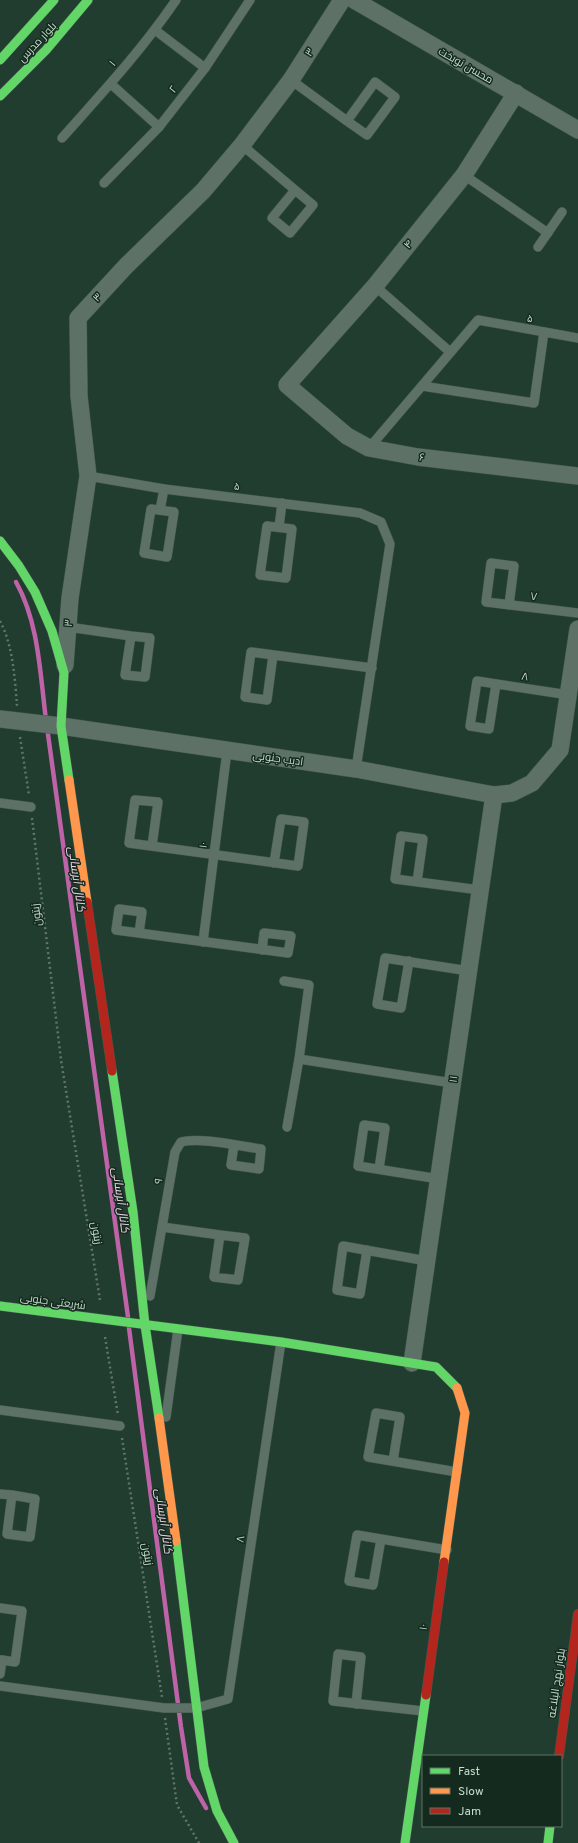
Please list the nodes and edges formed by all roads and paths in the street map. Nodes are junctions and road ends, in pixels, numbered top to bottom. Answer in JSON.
{"nodes":[{"id":1,"x":54,"y":0,"type":"edge"},
{"id":2,"x":88,"y":0,"type":"edge"},
{"id":3,"x":176,"y":0,"type":"edge"},
{"id":4,"x":250,"y":0,"type":"edge"},
{"id":5,"x":342,"y":0,"type":"edge"},
{"id":6,"x":354,"y":0,"type":"edge"},
{"id":7,"x":155,"y":30,"type":"junction"},
{"id":8,"x":0,"y":60,"type":"edge"},
{"id":9,"x":205,"y":68,"type":"junction"},
{"id":10,"x":291,"y":80,"type":"junction"},
{"id":11,"x":111,"y":84,"type":"junction"},
{"id":12,"x":516,"y":93,"type":"junction"},
{"id":13,"x":0,"y":96,"type":"edge"},
{"id":14,"x":347,"y":121,"type":"junction"},
{"id":15,"x":159,"y":127,"type":"junction"},
{"id":16,"x":578,"y":130,"type":"edge"},
{"id":17,"x":62,"y":138,"type":"dead end"},
{"id":18,"x":242,"y":145,"type":"junction"},
{"id":19,"x":464,"y":176,"type":"junction"},
{"id":20,"x":104,"y":183,"type":"dead end"},
{"id":21,"x":295,"y":190,"type":"junction"},
{"id":22,"x":562,"y":212,"type":"dead end"},
{"id":23,"x":548,"y":233,"type":"junction"},
{"id":24,"x":538,"y":247,"type":"dead end"},
{"id":25,"x":375,"y":286,"type":"junction"},
{"id":26,"x":544,"y":332,"type":"junction"},
{"id":27,"x":578,"y":338,"type":"edge"},
{"id":28,"x":450,"y":352,"type":"junction"},
{"id":29,"x":287,"y":385,"type":"joint"},
{"id":30,"x":422,"y":386,"type":"junction"},
{"id":31,"x":369,"y":448,"type":"junction"},
{"id":32,"x":88,"y":476,"type":"junction"},
{"id":33,"x":578,"y":476,"type":"edge"},
{"id":34,"x":164,"y":489,"type":"junction"},
{"id":35,"x":282,"y":503,"type":"junction"},
{"id":36,"x":160,"y":510,"type":"junction"},
{"id":37,"x":279,"y":527,"type":"junction"},
{"id":38,"x":0,"y":541,"type":"edge"},
{"id":39,"x":509,"y":605,"type":"junction"},
{"id":40,"x":578,"y":613,"type":"edge"},
{"id":41,"x":0,"y":621,"type":"edge"},
{"id":42,"x":68,"y":627,"type":"junction"},
{"id":43,"x":578,"y":629,"type":"edge"},
{"id":44,"x":131,"y":636,"type":"junction"},
{"id":45,"x":273,"y":655,"type":"junction"},
{"id":46,"x":372,"y":668,"type":"junction"},
{"id":47,"x":64,"y":673,"type":"junction"},
{"id":48,"x":496,"y":684,"type":"junction"},
{"id":49,"x":569,"y":695,"type":"junction"},
{"id":50,"x":0,"y":719,"type":"edge"},
{"id":51,"x":18,"y":722,"type":"junction"},
{"id":52,"x":61,"y":726,"type":"junction"},
{"id":53,"x":227,"y":751,"type":"junction"},
{"id":54,"x":356,"y":768,"type":"junction"},
{"id":55,"x":494,"y":795,"type":"junction"},
{"id":56,"x":0,"y":803,"type":"edge"},
{"id":57,"x":31,"y":807,"type":"junction"},
{"id":58,"x":152,"y":846,"type":"junction"},
{"id":59,"x":214,"y":854,"type":"junction"},
{"id":60,"x":274,"y":863,"type":"junction"},
{"id":61,"x":417,"y":882,"type":"junction"},
{"id":62,"x":480,"y":890,"type":"junction"},
{"id":63,"x":139,"y":933,"type":"dead end"},
{"id":64,"x":203,"y":942,"type":"junction"},
{"id":65,"x":262,"y":950,"type":"dead end"},
{"id":66,"x":409,"y":962,"type":"junction"},
{"id":67,"x":469,"y":971,"type":"junction"},
{"id":68,"x":284,"y":981,"type":"dead end"},
{"id":69,"x":299,"y":1059,"type":"junction"},
{"id":70,"x":452,"y":1083,"type":"junction"},
{"id":71,"x":287,"y":1128,"type":"dead end"},
{"id":72,"x":234,"y":1145,"type":"junction"},
{"id":73,"x":379,"y":1169,"type":"junction"},
{"id":74,"x":439,"y":1179,"type":"junction"},
{"id":75,"x":162,"y":1227,"type":"junction"},
{"id":76,"x":220,"y":1235,"type":"junction"},
{"id":77,"x":366,"y":1250,"type":"junction"},
{"id":78,"x":427,"y":1261,"type":"junction"},
{"id":79,"x":0,"y":1306,"type":"edge"},
{"id":80,"x":103,"y":1320,"type":"junction"},
{"id":81,"x":145,"y":1325,"type":"junction"},
{"id":82,"x":178,"y":1329,"type":"junction"},
{"id":83,"x":280,"y":1342,"type":"junction"},
{"id":84,"x":412,"y":1363,"type":"junction"},
{"id":85,"x":0,"y":1410,"type":"edge"},
{"id":86,"x":466,"y":1413,"type":"joint"},
{"id":87,"x":120,"y":1426,"type":"junction"},
{"id":88,"x":163,"y":1443,"type":"junction"},
{"id":89,"x":393,"y":1461,"type":"junction"},
{"id":90,"x":457,"y":1472,"type":"junction"},
{"id":91,"x":0,"y":1494,"type":"edge"},
{"id":92,"x":12,"y":1495,"type":"junction"},
{"id":93,"x":381,"y":1539,"type":"junction"},
{"id":94,"x":446,"y":1550,"type":"junction"},
{"id":95,"x":0,"y":1608,"type":"edge"},
{"id":96,"x":578,"y":1614,"type":"edge"},
{"id":97,"x":1,"y":1660,"type":"edge"},
{"id":98,"x":0,"y":1674,"type":"edge"},
{"id":99,"x":0,"y":1686,"type":"edge"},
{"id":100,"x":356,"y":1704,"type":"junction"},
{"id":101,"x":164,"y":1708,"type":"junction"},
{"id":102,"x":193,"y":1708,"type":"junction"},
{"id":103,"x":424,"y":1711,"type":"junction"},
{"id":104,"x":559,"y":1755,"type":"edge"},
{"id":105,"x":550,"y":1827,"type":"edge"},
{"id":106,"x":199,"y":1843,"type":"edge"},
{"id":107,"x":234,"y":1843,"type":"edge"},
{"id":108,"x":405,"y":1843,"type":"edge"},
{"id":109,"x":548,"y":1843,"type":"edge"}],
"edges":[{"from":1,"to":8,"type":"street","name":"بلوار مدرس"},
{"from":2,"to":13,"type":"street","name":"بلوار مدرس"},
{"from":3,"to":7,"type":"lane","name":"۱"},
{"from":4,"to":9,"type":"lane","name":"۲"},
{"from":5,"to":10,"type":"street","name":"۳"},
{"from":6,"to":12,"type":"street","name":"محسن نوبخت"},
{"from":7,"to":9,"type":"lane"},
{"from":7,"to":11,"type":"lane","name":"۱"},
{"from":9,"to":15,"type":"lane","name":"۲"},
{"from":10,"to":14,"type":"lane"},
{"from":10,"to":18,"type":"street","name":"۳"},
{"from":11,"to":15,"type":"lane"},
{"from":11,"to":17,"type":"lane","name":"۱"},
{"from":12,"to":16,"type":"street","name":"محسن نوبخت"},
{"from":12,"to":19,"type":"street","name":"۴"},
{"from":14,"to":14,"type":"lane"},
{"from":15,"to":20,"type":"lane","name":"۲"},
{"from":18,"to":21,"type":"lane"},
{"from":18,"to":32,"type":"street","name":"۳"},
{"from":19,"to":23,"type":"lane"},
{"from":19,"to":25,"type":"street","name":"۴"},
{"from":21,"to":21,"type":"lane"},
{"from":22,"to":23,"type":"lane"},
{"from":23,"to":24,"type":"lane"},
{"from":25,"to":28,"type":"lane"},
{"from":25,"to":29,"type":"street","name":"۴"},
{"from":26,"to":27,"type":"lane","name":"۵"},
{"from":26,"to":28,"type":"lane","name":"۵"},
{"from":26,"to":30,"type":"lane"},
{"from":28,"to":30,"type":"lane"},
{"from":29,"to":31,"type":"street","name":"۶"},
{"from":30,"to":31,"type":"lane"},
{"from":31,"to":33,"type":"street","name":"۶"},
{"from":32,"to":34,"type":"lane","name":"۵"},
{"from":32,"to":42,"type":"street","name":"۳"},
{"from":34,"to":35,"type":"lane","name":"۵"},
{"from":34,"to":36,"type":"lane"},
{"from":35,"to":37,"type":"lane"},
{"from":35,"to":46,"type":"lane","name":"۵"},
{"from":36,"to":36,"type":"lane"},
{"from":37,"to":37,"type":"lane"},
{"from":38,"to":47,"type":"street"},
{"from":39,"to":39,"type":"lane","name":"۷"},
{"from":39,"to":40,"type":"lane","name":"۷"},
{"from":41,"to":51,"type":"path","name":"زیتون"},
{"from":42,"to":44,"type":"lane"},
{"from":42,"to":47,"type":"street","name":"۳"},
{"from":43,"to":49,"type":"street","name":"ادیب جنوبی"},
{"from":44,"to":44,"type":"lane"},
{"from":45,"to":45,"type":"lane"},
{"from":45,"to":46,"type":"lane"},
{"from":46,"to":54,"type":"lane"},
{"from":47,"to":52,"type":"street"},
{"from":48,"to":48,"type":"lane","name":"۸"},
{"from":48,"to":49,"type":"lane","name":"۸"},
{"from":49,"to":55,"type":"street","name":"ادیب جنوبی"},
{"from":50,"to":51,"type":"street"},
{"from":51,"to":52,"type":"street","name":"ادیب جنوبی"},
{"from":51,"to":57,"type":"path","name":"زیتون"},
{"from":52,"to":53,"type":"street","name":"ادیب جنوبی"},
{"from":52,"to":81,"type":"street"},
{"from":53,"to":54,"type":"street","name":"ادیب جنوبی"},
{"from":53,"to":59,"type":"lane","name":"۱۰"},
{"from":54,"to":55,"type":"street","name":"ادیب جنوبی"},
{"from":55,"to":62,"type":"street","name":"۱۱"},
{"from":56,"to":57,"type":"lane"},
{"from":57,"to":80,"type":"path","name":"زیتون"},
{"from":58,"to":58,"type":"lane"},
{"from":58,"to":59,"type":"lane"},
{"from":59,"to":60,"type":"lane"},
{"from":59,"to":64,"type":"lane","name":"۱۰"},
{"from":60,"to":60,"type":"lane"},
{"from":61,"to":61,"type":"lane"},
{"from":61,"to":62,"type":"lane"},
{"from":62,"to":67,"type":"street","name":"۱۱"},
{"from":63,"to":64,"type":"lane"},
{"from":64,"to":65,"type":"lane"},
{"from":66,"to":66,"type":"lane"},
{"from":66,"to":67,"type":"lane"},
{"from":67,"to":70,"type":"street","name":"۱۱"},
{"from":68,"to":69,"type":"lane"},
{"from":69,"to":70,"type":"lane"},
{"from":69,"to":71,"type":"lane"},
{"from":70,"to":74,"type":"street","name":"۱۱"},
{"from":72,"to":72,"type":"lane","name":"۹"},
{"from":72,"to":75,"type":"lane","name":"۹"},
{"from":73,"to":73,"type":"lane"},
{"from":73,"to":74,"type":"lane"},
{"from":74,"to":78,"type":"street","name":"۱۱"},
{"from":75,"to":76,"type":"lane"},
{"from":75,"to":81,"type":"lane","name":"۹"},
{"from":76,"to":76,"type":"lane"},
{"from":77,"to":77,"type":"lane"},
{"from":77,"to":78,"type":"lane"},
{"from":78,"to":84,"type":"street","name":"۱۱"},
{"from":79,"to":80,"type":"street","name":"شریعتی جنوبی"},
{"from":80,"to":81,"type":"street","name":"شریعتی جنوبی"},
{"from":80,"to":87,"type":"path","name":"زیتون"},
{"from":81,"to":82,"type":"street","name":"شریعتی جنوبی"},
{"from":81,"to":88,"type":"street"},
{"from":82,"to":83,"type":"street","name":"شریعتی جنوبی"},
{"from":82,"to":88,"type":"lane"},
{"from":83,"to":84,"type":"street","name":"شریعتی جنوبی"},
{"from":83,"to":102,"type":"lane","name":"۸"},
{"from":84,"to":86,"type":"street","name":"شریعتی جنوبی"},
{"from":85,"to":87,"type":"lane"},
{"from":86,"to":90,"type":"street","name":"۱۰"},
{"from":87,"to":101,"type":"path","name":"زیتون"},
{"from":88,"to":102,"type":"street"},
{"from":89,"to":89,"type":"lane"},
{"from":89,"to":90,"type":"lane"},
{"from":90,"to":94,"type":"street","name":"۱۰"},
{"from":91,"to":92,"type":"lane"},
{"from":92,"to":92,"type":"lane"},
{"from":93,"to":93,"type":"lane"},
{"from":93,"to":94,"type":"lane"},
{"from":94,"to":103,"type":"street","name":"۱۰"},
{"from":95,"to":97,"type":"lane"},
{"from":96,"to":104,"type":"street","name":"بلوار نهج البلاغه"},
{"from":97,"to":98,"type":"lane"},
{"from":99,"to":101,"type":"lane"},
{"from":100,"to":100,"type":"lane"},
{"from":100,"to":103,"type":"lane"},
{"from":101,"to":102,"type":"lane"},
{"from":101,"to":106,"type":"path","name":"زیتون"},
{"from":102,"to":107,"type":"street"},
{"from":103,"to":108,"type":"street","name":"۱۰"},
{"from":105,"to":109,"type":"street"}]}
